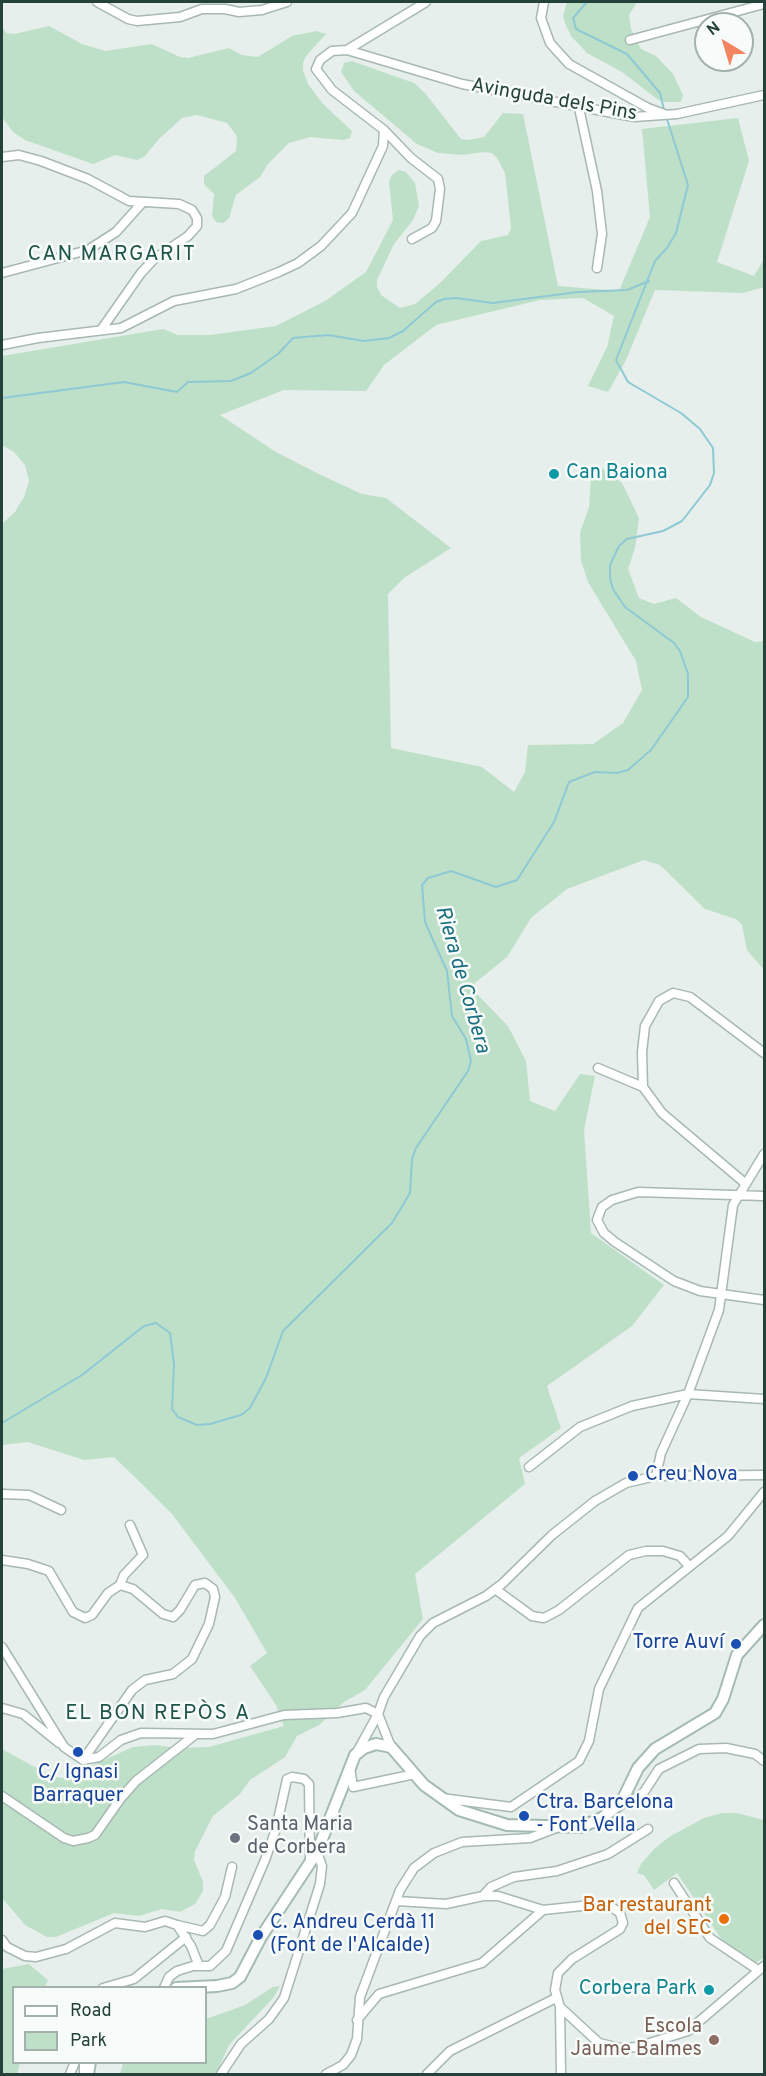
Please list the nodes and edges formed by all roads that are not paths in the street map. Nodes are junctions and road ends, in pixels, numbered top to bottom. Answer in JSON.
{"nodes":[{"id":1,"x":98,"y":2,"type":"edge"},
{"id":2,"x":288,"y":2,"type":"edge"},
{"id":3,"x":426,"y":2,"type":"edge"},
{"id":4,"x":544,"y":2,"type":"edge"},
{"id":5,"x":765,"y":4,"type":"edge"},
{"id":6,"x":630,"y":40,"type":"dead end"},
{"id":7,"x":346,"y":50,"type":"junction"},
{"id":8,"x":765,"y":95,"type":"edge"},
{"id":9,"x":579,"y":108,"type":"junction"},
{"id":10,"x":668,"y":116,"type":"junction"},
{"id":11,"x":384,"y":130,"type":"junction"},
{"id":12,"x":2,"y":157,"type":"edge"},
{"id":13,"x":142,"y":203,"type":"junction"},
{"id":14,"x":412,"y":239,"type":"dead end"},
{"id":15,"x":597,"y":268,"type":"dead end"},
{"id":16,"x":2,"y":273,"type":"edge"},
{"id":17,"x":101,"y":330,"type":"junction"},
{"id":18,"x":2,"y":345,"type":"edge"},
{"id":19,"x":765,"y":1053,"type":"edge"},
{"id":20,"x":598,"y":1068,"type":"dead end"},
{"id":21,"x":643,"y":1087,"type":"junction"},
{"id":22,"x":765,"y":1154,"type":"edge"},
{"id":23,"x":746,"y":1184,"type":"junction"},
{"id":24,"x":740,"y":1193,"type":"junction"},
{"id":25,"x":765,"y":1196,"type":"edge"},
{"id":26,"x":722,"y":1294,"type":"junction"},
{"id":27,"x":765,"y":1300,"type":"edge"},
{"id":28,"x":688,"y":1394,"type":"junction"},
{"id":29,"x":765,"y":1399,"type":"edge"},
{"id":30,"x":529,"y":1467,"type":"dead end"},
{"id":31,"x":765,"y":1475,"type":"edge"},
{"id":32,"x":656,"y":1476,"type":"junction"},
{"id":33,"x":765,"y":1492,"type":"edge"},
{"id":34,"x":2,"y":1494,"type":"edge"},
{"id":35,"x":61,"y":1510,"type":"dead end"},
{"id":36,"x":130,"y":1525,"type":"dead end"},
{"id":37,"x":2,"y":1560,"type":"edge"},
{"id":38,"x":689,"y":1566,"type":"junction"},
{"id":39,"x":120,"y":1585,"type":"junction"},
{"id":40,"x":495,"y":1589,"type":"junction"},
{"id":41,"x":765,"y":1624,"type":"edge"},
{"id":42,"x":2,"y":1647,"type":"edge"},
{"id":43,"x":2,"y":1708,"type":"edge"},
{"id":44,"x":378,"y":1714,"type":"junction"},
{"id":45,"x":196,"y":1734,"type":"junction"},
{"id":46,"x":64,"y":1747,"type":"junction"},
{"id":47,"x":392,"y":1747,"type":"junction"},
{"id":48,"x":355,"y":1755,"type":"junction"},
{"id":49,"x":83,"y":1760,"type":"junction"},
{"id":50,"x":765,"y":1761,"type":"edge"},
{"id":51,"x":350,"y":1766,"type":"junction"},
{"id":52,"x":415,"y":1774,"type":"junction"},
{"id":53,"x":631,"y":1784,"type":"junction"},
{"id":54,"x":644,"y":1792,"type":"junction"},
{"id":55,"x":2,"y":1796,"type":"edge"},
{"id":56,"x":438,"y":1797,"type":"junction"},
{"id":57,"x":621,"y":1803,"type":"junction"},
{"id":58,"x":530,"y":1827,"type":"junction"},
{"id":59,"x":556,"y":1828,"type":"junction"},
{"id":60,"x":648,"y":1829,"type":"dead end"},
{"id":61,"x":525,"y":1838,"type":"junction"},
{"id":62,"x":313,"y":1856,"type":"junction"},
{"id":63,"x":232,"y":1867,"type":"dead end"},
{"id":64,"x":674,"y":1883,"type":"dead end"},
{"id":65,"x":483,"y":1896,"type":"junction"},
{"id":66,"x":397,"y":1901,"type":"junction"},
{"id":67,"x":543,"y":1910,"type":"junction"},
{"id":68,"x":177,"y":1925,"type":"junction"},
{"id":69,"x":186,"y":1937,"type":"junction"},
{"id":70,"x":2,"y":1940,"type":"edge"},
{"id":71,"x":200,"y":1966,"type":"junction"},
{"id":72,"x":761,"y":1968,"type":"edge"},
{"id":73,"x":110,"y":1986,"type":"edge"},
{"id":74,"x":165,"y":1986,"type":"edge"},
{"id":75,"x":207,"y":1986,"type":"edge"},
{"id":76,"x":558,"y":2003,"type":"junction"},
{"id":77,"x":357,"y":2020,"type":"junction"},
{"id":78,"x":572,"y":2021,"type":"junction"},
{"id":79,"x":560,"y":2027,"type":"junction"},
{"id":80,"x":221,"y":2074,"type":"edge"},
{"id":81,"x":326,"y":2074,"type":"edge"},
{"id":82,"x":427,"y":2074,"type":"edge"},
{"id":83,"x":561,"y":2074,"type":"edge"}],
"edges":[{"from":1,"to":2,"type":"street"},
{"from":3,"to":7,"type":"street"},
{"from":4,"to":10,"type":"street"},
{"from":5,"to":6,"type":"street"},
{"from":7,"to":9,"type":"street","name":"Avinguda dels Pins"},
{"from":7,"to":11,"type":"street"},
{"from":8,"to":10,"type":"street","name":"Avinguda dels Pins"},
{"from":9,"to":10,"type":"street","name":"Avinguda dels Pins"},
{"from":9,"to":15,"type":"street"},
{"from":11,"to":14,"type":"street"},
{"from":11,"to":17,"type":"street"},
{"from":12,"to":13,"type":"street"},
{"from":13,"to":16,"type":"street"},
{"from":13,"to":17,"type":"street"},
{"from":17,"to":18,"type":"street"},
{"from":19,"to":21,"type":"street"},
{"from":20,"to":21,"type":"street"},
{"from":21,"to":23,"type":"street"},
{"from":22,"to":23,"type":"street"},
{"from":23,"to":24,"type":"street"},
{"from":24,"to":25,"type":"street"},
{"from":24,"to":26,"type":"street"},
{"from":24,"to":26,"type":"street"},
{"from":26,"to":27,"type":"street"},
{"from":26,"to":28,"type":"street"},
{"from":28,"to":29,"type":"street"},
{"from":28,"to":30,"type":"street"},
{"from":28,"to":32,"type":"street"},
{"from":31,"to":32,"type":"street"},
{"from":32,"to":40,"type":"street"},
{"from":33,"to":38,"type":"street"},
{"from":34,"to":35,"type":"street"},
{"from":36,"to":39,"type":"street"},
{"from":37,"to":39,"type":"street"},
{"from":38,"to":40,"type":"street"},
{"from":38,"to":56,"type":"street"},
{"from":39,"to":49,"type":"street"},
{"from":40,"to":44,"type":"street"},
{"from":41,"to":53,"type":"street"},
{"from":42,"to":46,"type":"street"},
{"from":43,"to":46,"type":"street"},
{"from":44,"to":45,"type":"street"},
{"from":44,"to":47,"type":"street"},
{"from":44,"to":48,"type":"street"},
{"from":45,"to":49,"type":"street"},
{"from":45,"to":55,"type":"street"},
{"from":46,"to":49,"type":"street"},
{"from":47,"to":48,"type":"street"},
{"from":47,"to":52,"type":"street"},
{"from":48,"to":51,"type":"street"},
{"from":50,"to":54,"type":"street"},
{"from":51,"to":52,"type":"street"},
{"from":51,"to":62,"type":"street"},
{"from":52,"to":56,"type":"street"},
{"from":53,"to":54,"type":"street"},
{"from":53,"to":57,"type":"street"},
{"from":54,"to":57,"type":"street"},
{"from":56,"to":58,"type":"street"},
{"from":57,"to":59,"type":"street"},
{"from":58,"to":59,"type":"street"},
{"from":58,"to":61,"type":"street"},
{"from":59,"to":61,"type":"street"},
{"from":60,"to":65,"type":"street"},
{"from":61,"to":66,"type":"street"},
{"from":62,"to":71,"type":"street"},
{"from":62,"to":75,"type":"street"},
{"from":62,"to":80,"type":"street"},
{"from":63,"to":68,"type":"street"},
{"from":64,"to":72,"type":"street"},
{"from":65,"to":66,"type":"street"},
{"from":65,"to":67,"type":"street"},
{"from":66,"to":77,"type":"street"},
{"from":67,"to":76,"type":"street"},
{"from":67,"to":77,"type":"street"},
{"from":68,"to":69,"type":"street"},
{"from":68,"to":70,"type":"street"},
{"from":69,"to":71,"type":"street"},
{"from":69,"to":73,"type":"street"},
{"from":71,"to":74,"type":"street"},
{"from":72,"to":78,"type":"street"},
{"from":76,"to":78,"type":"street"},
{"from":76,"to":79,"type":"street"},
{"from":76,"to":82,"type":"street"},
{"from":77,"to":81,"type":"street"},
{"from":78,"to":79,"type":"street"},
{"from":79,"to":83,"type":"street"}]}
